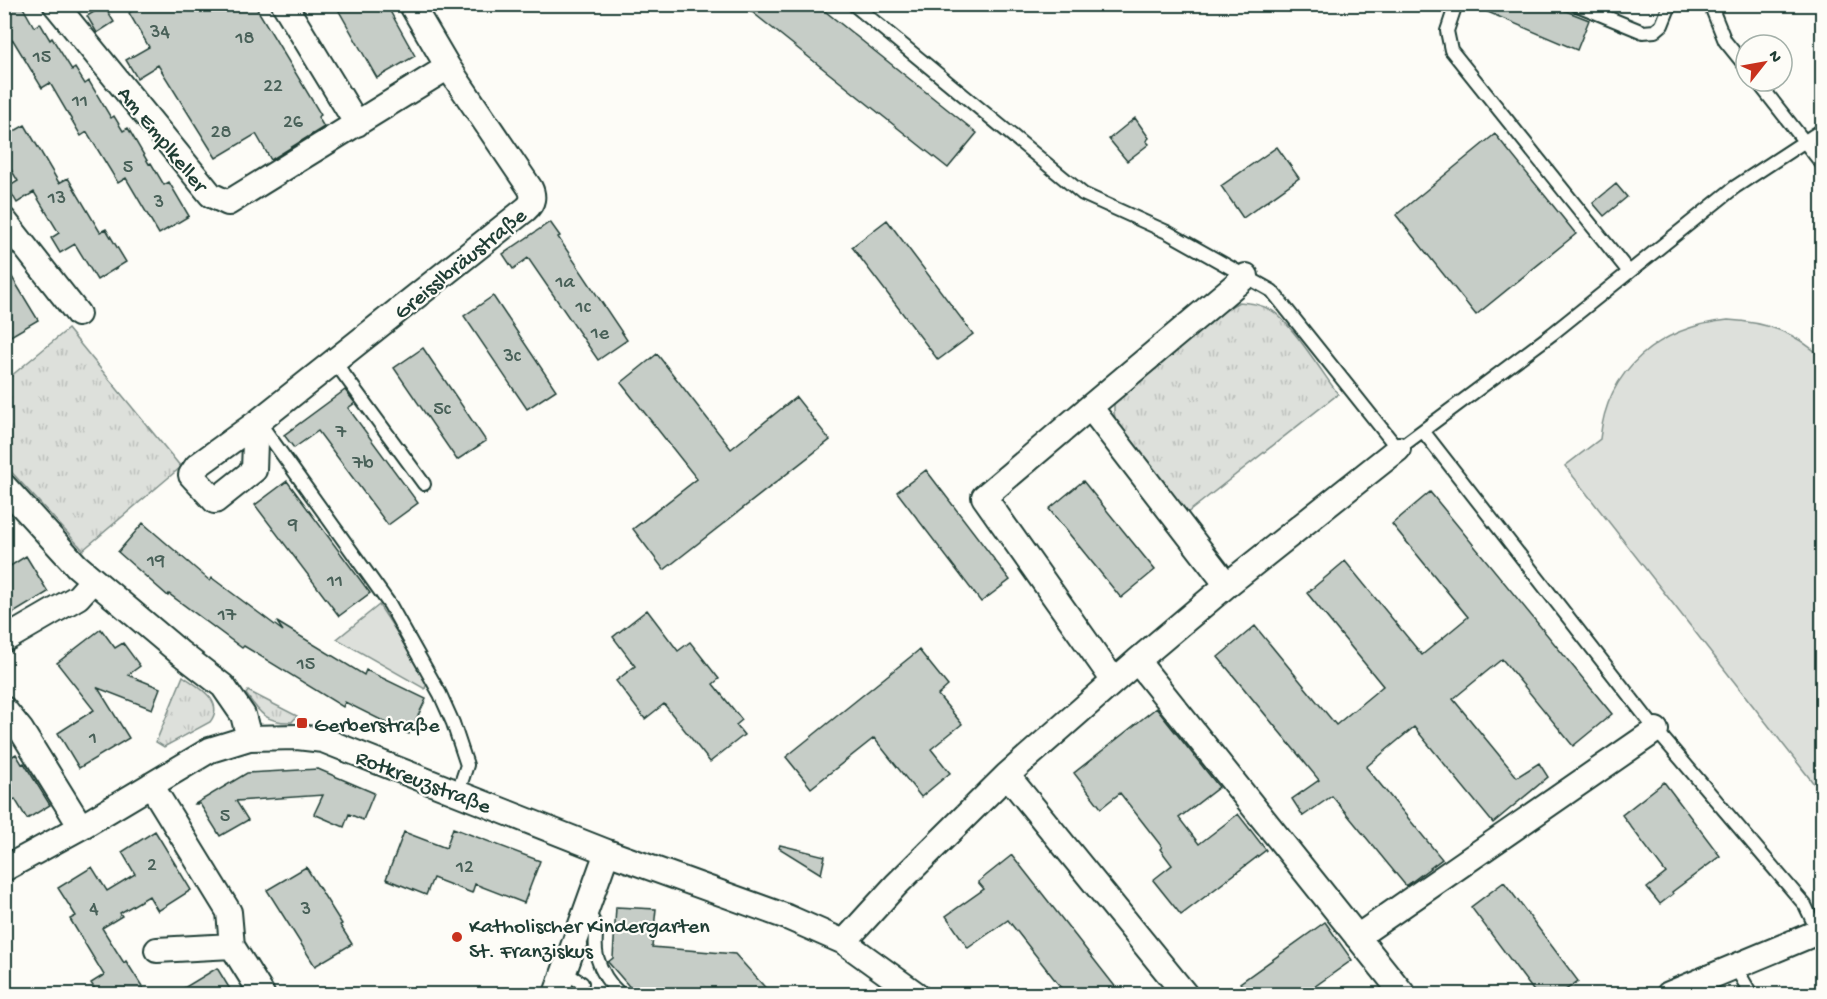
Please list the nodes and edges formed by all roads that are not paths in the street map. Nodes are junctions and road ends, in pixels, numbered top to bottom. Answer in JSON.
{"nodes":[{"id":1,"x":55,"y":4,"type":"edge"},
{"id":2,"x":284,"y":4,"type":"edge"},
{"id":3,"x":411,"y":4,"type":"edge"},
{"id":4,"x":854,"y":4,"type":"edge"},
{"id":5,"x":1456,"y":4,"type":"edge"},
{"id":6,"x":1575,"y":4,"type":"edge"},
{"id":7,"x":1668,"y":4,"type":"edge"},
{"id":8,"x":1710,"y":4,"type":"edge"},
{"id":9,"x":1734,"y":52,"type":"edge"},
{"id":10,"x":448,"y":67,"type":"junction"},
{"id":11,"x":1765,"y":93,"type":"edge"},
{"id":12,"x":357,"y":124,"type":"junction"},
{"id":13,"x":1822,"y":129,"type":"edge"},
{"id":14,"x":1803,"y":141,"type":"junction"},
{"id":15,"x":1822,"y":164,"type":"edge"},
{"id":16,"x":4,"y":220,"type":"edge"},
{"id":17,"x":1629,"y":272,"type":"junction"},
{"id":18,"x":1246,"y":276,"type":"junction"},
{"id":19,"x":78,"y":314,"type":"dead end"},
{"id":20,"x":334,"y":361,"type":"junction"},
{"id":21,"x":1090,"y":407,"type":"junction"},
{"id":22,"x":259,"y":421,"type":"joint"},
{"id":23,"x":1423,"y":431,"type":"junction"},
{"id":24,"x":1398,"y":449,"type":"junction"},
{"id":25,"x":424,"y":484,"type":"dead end"},
{"id":26,"x":4,"y":486,"type":"edge"},
{"id":27,"x":93,"y":580,"type":"junction"},
{"id":28,"x":1227,"y":585,"type":"junction"},
{"id":29,"x":4,"y":640,"type":"edge"},
{"id":30,"x":1137,"y":661,"type":"junction"},
{"id":31,"x":1114,"y":681,"type":"junction"},
{"id":32,"x":4,"y":709,"type":"edge"},
{"id":33,"x":1656,"y":730,"type":"junction"},
{"id":34,"x":249,"y":738,"type":"junction"},
{"id":35,"x":1007,"y":775,"type":"junction"},
{"id":36,"x":462,"y":780,"type":"dead end"},
{"id":37,"x":151,"y":785,"type":"junction"},
{"id":38,"x":81,"y":827,"type":"junction"},
{"id":39,"x":607,"y":852,"type":"junction"},
{"id":40,"x":4,"y":869,"type":"edge"},
{"id":41,"x":586,"y":911,"type":"junction"},
{"id":42,"x":1820,"y":932,"type":"edge"},
{"id":43,"x":1356,"y":937,"type":"junction"},
{"id":44,"x":844,"y":942,"type":"junction"},
{"id":45,"x":232,"y":946,"type":"junction"},
{"id":46,"x":157,"y":950,"type":"dead end"},
{"id":47,"x":1736,"y":968,"type":"junction"},
{"id":48,"x":567,"y":983,"type":"edge"},
{"id":49,"x":262,"y":994,"type":"edge"},
{"id":50,"x":620,"y":994,"type":"edge"},
{"id":51,"x":916,"y":994,"type":"edge"},
{"id":52,"x":1185,"y":994,"type":"edge"},
{"id":53,"x":1403,"y":994,"type":"edge"},
{"id":54,"x":1670,"y":994,"type":"edge"},
{"id":55,"x":1751,"y":994,"type":"edge"}],
"edges":[{"from":1,"to":12,"type":"street","name":"Am Emplkeller"},
{"from":2,"to":12,"type":"street"},
{"from":3,"to":10,"type":"street","name":"Greisslbräustraße"},
{"from":4,"to":18,"type":"lane"},
{"from":5,"to":17,"type":"lane"},
{"from":6,"to":7,"type":"lane"},
{"from":8,"to":9,"type":"lane"},
{"from":10,"to":12,"type":"street","name":"Am Emplkeller"},
{"from":10,"to":20,"type":"street","name":"Greisslbräustraße"},
{"from":11,"to":14,"type":"lane"},
{"from":13,"to":14,"type":"lane"},
{"from":14,"to":15,"type":"lane"},
{"from":14,"to":17,"type":"lane"},
{"from":16,"to":19,"type":"street"},
{"from":17,"to":23,"type":"lane"},
{"from":18,"to":21,"type":"street"},
{"from":18,"to":24,"type":"lane"},
{"from":20,"to":22,"type":"street","name":"Greisslbräustraße"},
{"from":20,"to":25,"type":"lane"},
{"from":21,"to":28,"type":"street"},
{"from":21,"to":31,"type":"street"},
{"from":22,"to":36,"type":"lane"},
{"from":23,"to":24,"type":"lane"},
{"from":23,"to":33,"type":"lane"},
{"from":24,"to":28,"type":"street"},
{"from":26,"to":27,"type":"street"},
{"from":27,"to":29,"type":"street"},
{"from":27,"to":34,"type":"street"},
{"from":28,"to":30,"type":"street"},
{"from":30,"to":31,"type":"street"},
{"from":30,"to":43,"type":"street"},
{"from":31,"to":35,"type":"street"},
{"from":32,"to":38,"type":"street"},
{"from":33,"to":42,"type":"lane"},
{"from":33,"to":43,"type":"street"},
{"from":34,"to":37,"type":"street"},
{"from":34,"to":39,"type":"street","name":"Rotkreuzstraße"},
{"from":35,"to":44,"type":"street"},
{"from":35,"to":52,"type":"street"},
{"from":37,"to":38,"type":"street"},
{"from":37,"to":45,"type":"street"},
{"from":38,"to":40,"type":"street"},
{"from":39,"to":41,"type":"street"},
{"from":39,"to":44,"type":"street","name":"Rotkreuzstraße"},
{"from":41,"to":48,"type":"street"},
{"from":41,"to":50,"type":"lane"},
{"from":42,"to":47,"type":"street"},
{"from":43,"to":53,"type":"street"},
{"from":44,"to":51,"type":"street","name":"Rotkreuzstraße"},
{"from":45,"to":46,"type":"street"},
{"from":45,"to":49,"type":"street"},
{"from":47,"to":54,"type":"street"},
{"from":47,"to":55,"type":"lane"}]}
